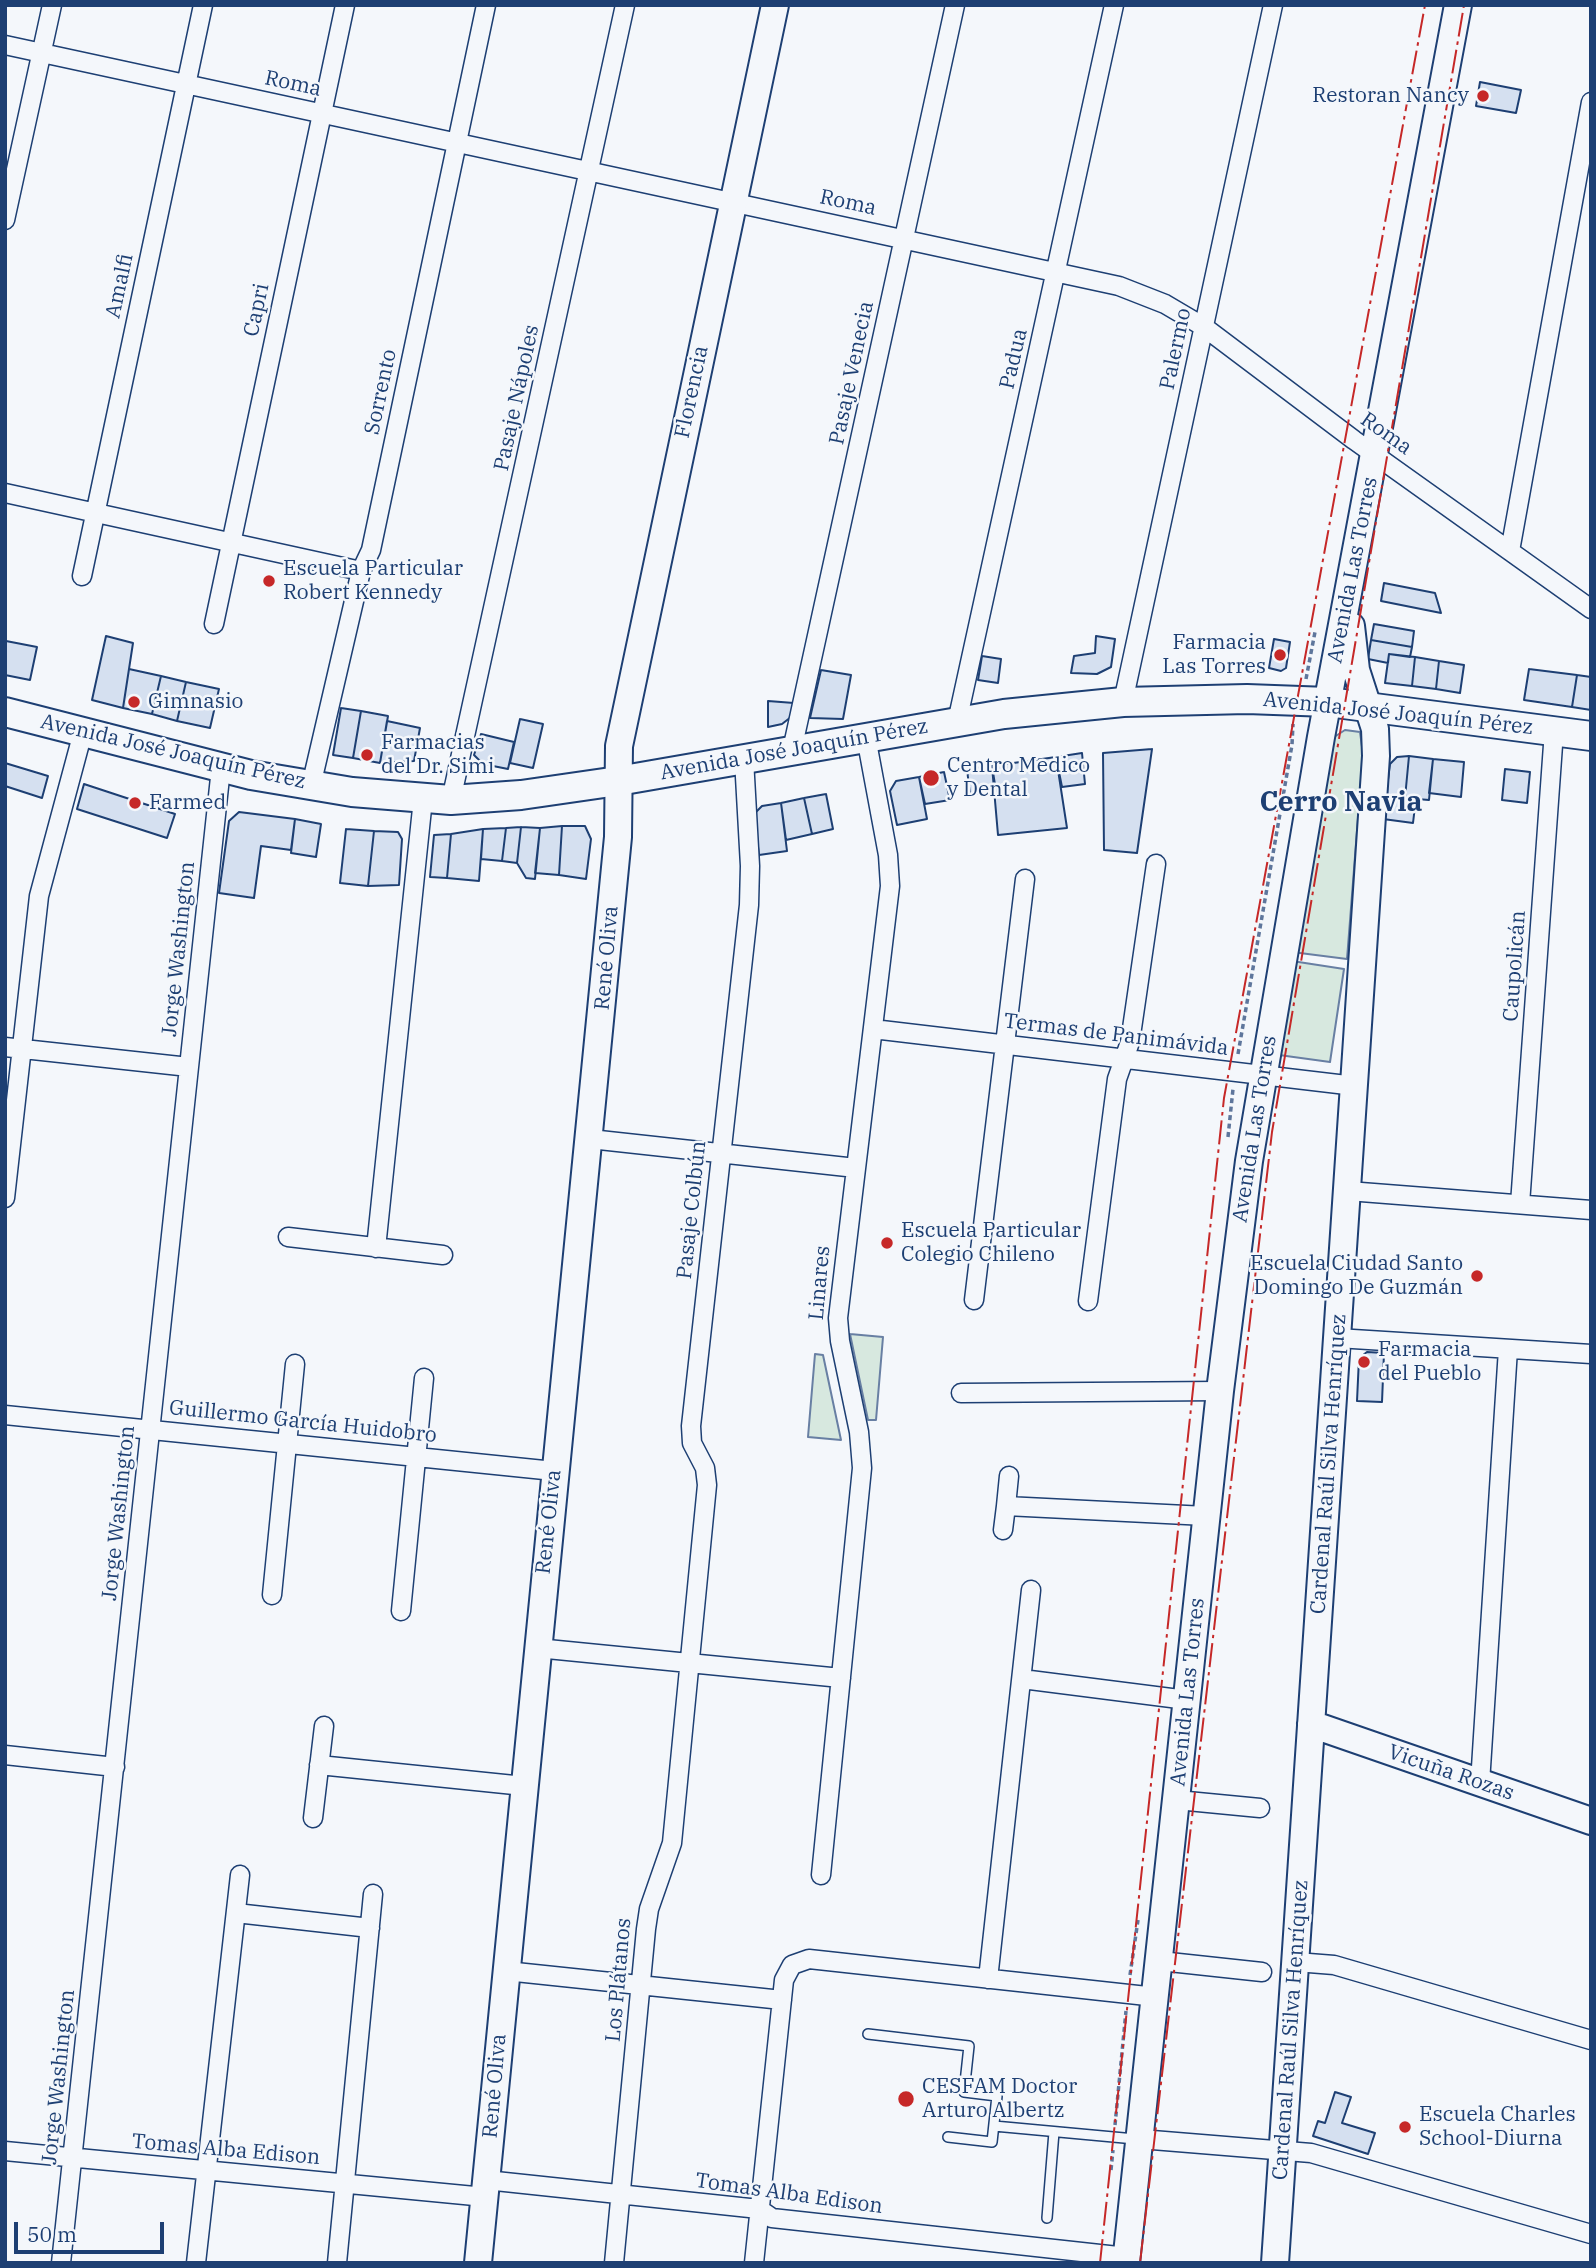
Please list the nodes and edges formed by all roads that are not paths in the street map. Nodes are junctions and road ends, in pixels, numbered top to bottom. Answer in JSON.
{"nodes":[{"id":1,"x":52,"y":5,"type":"edge"},
{"id":2,"x":202,"y":5,"type":"edge"},
{"id":3,"x":345,"y":5,"type":"edge"},
{"id":4,"x":486,"y":5,"type":"edge"},
{"id":5,"x":625,"y":5,"type":"edge"},
{"id":6,"x":775,"y":5,"type":"edge"},
{"id":7,"x":956,"y":5,"type":"edge"},
{"id":8,"x":1114,"y":5,"type":"edge"},
{"id":9,"x":1273,"y":5,"type":"edge"},
{"id":10,"x":1458,"y":5,"type":"edge"},
{"id":11,"x":5,"y":45,"type":"edge"},
{"id":12,"x":41,"y":53,"type":"junction"},
{"id":13,"x":186,"y":84,"type":"junction"},
{"id":14,"x":1591,"y":102,"type":"edge"},
{"id":15,"x":322,"y":113,"type":"junction"},
{"id":16,"x":457,"y":142,"type":"junction"},
{"id":17,"x":590,"y":171,"type":"junction"},
{"id":18,"x":732,"y":201,"type":"junction"},
{"id":19,"x":5,"y":220,"type":"edge"},
{"id":20,"x":905,"y":239,"type":"junction"},
{"id":21,"x":1057,"y":272,"type":"junction"},
{"id":22,"x":1204,"y":327,"type":"junction"},
{"id":23,"x":1374,"y":454,"type":"junction"},
{"id":24,"x":5,"y":494,"type":"edge"},
{"id":25,"x":96,"y":513,"type":"junction"},
{"id":26,"x":231,"y":542,"type":"junction"},
{"id":27,"x":1510,"y":551,"type":"junction"},
{"id":28,"x":361,"y":571,"type":"junction"},
{"id":29,"x":82,"y":576,"type":"dead end"},
{"id":30,"x":1349,"y":585,"type":"junction"},
{"id":31,"x":1591,"y":609,"type":"edge"},
{"id":32,"x":214,"y":624,"type":"dead end"},
{"id":33,"x":1122,"y":702,"type":"junction"},
{"id":34,"x":1328,"y":702,"type":"junction"},
{"id":35,"x":1368,"y":707,"type":"junction"},
{"id":36,"x":5,"y":712,"type":"edge"},
{"id":37,"x":957,"y":722,"type":"junction"},
{"id":38,"x":1554,"y":731,"type":"junction"},
{"id":39,"x":83,"y":732,"type":"junction"},
{"id":40,"x":1591,"y":736,"type":"edge"},
{"id":41,"x":866,"y":737,"type":"junction"},
{"id":42,"x":792,"y":750,"type":"junction"},
{"id":43,"x":744,"y":759,"type":"junction"},
{"id":44,"x":221,"y":768,"type":"junction"},
{"id":45,"x":618,"y":781,"type":"junction"},
{"id":46,"x":310,"y":786,"type":"junction"},
{"id":47,"x":422,"y":799,"type":"junction"},
{"id":48,"x":451,"y":800,"type":"junction"},
{"id":49,"x":1156,"y":864,"type":"dead end"},
{"id":50,"x":1025,"y":879,"type":"dead end"},
{"id":51,"x":873,"y":1029,"type":"junction"},
{"id":52,"x":1005,"y":1045,"type":"junction"},
{"id":53,"x":14,"y":1048,"type":"edge"},
{"id":54,"x":1124,"y":1059,"type":"junction"},
{"id":55,"x":189,"y":1067,"type":"junction"},
{"id":56,"x":1262,"y":1076,"type":"junction"},
{"id":57,"x":1355,"y":1086,"type":"junction"},
{"id":58,"x":590,"y":1139,"type":"junction"},
{"id":59,"x":721,"y":1153,"type":"junction"},
{"id":60,"x":856,"y":1168,"type":"junction"},
{"id":61,"x":1348,"y":1191,"type":"junction"},
{"id":62,"x":5,"y":1198,"type":"edge"},
{"id":63,"x":1520,"y":1204,"type":"junction"},
{"id":64,"x":1591,"y":1210,"type":"edge"},
{"id":65,"x":288,"y":1237,"type":"dead end"},
{"id":66,"x":376,"y":1248,"type":"junction"},
{"id":67,"x":443,"y":1255,"type":"dead end"},
{"id":68,"x":974,"y":1300,"type":"dead end"},
{"id":69,"x":1088,"y":1301,"type":"dead end"},
{"id":70,"x":1337,"y":1338,"type":"junction"},
{"id":71,"x":1508,"y":1349,"type":"junction"},
{"id":72,"x":1591,"y":1354,"type":"edge"},
{"id":73,"x":295,"y":1364,"type":"dead end"},
{"id":74,"x":424,"y":1378,"type":"dead end"},
{"id":75,"x":1220,"y":1391,"type":"junction"},
{"id":76,"x":961,"y":1393,"type":"dead end"},
{"id":77,"x":5,"y":1415,"type":"edge"},
{"id":78,"x":151,"y":1430,"type":"junction"},
{"id":79,"x":287,"y":1444,"type":"junction"},
{"id":80,"x":416,"y":1457,"type":"junction"},
{"id":81,"x":554,"y":1471,"type":"junction"},
{"id":82,"x":1009,"y":1476,"type":"dead end"},
{"id":83,"x":1006,"y":1506,"type":"junction"},
{"id":84,"x":1206,"y":1516,"type":"junction"},
{"id":85,"x":1003,"y":1530,"type":"dead end"},
{"id":86,"x":1031,"y":1590,"type":"dead end"},
{"id":87,"x":272,"y":1595,"type":"dead end"},
{"id":88,"x":401,"y":1611,"type":"dead end"},
{"id":89,"x":537,"y":1648,"type":"junction"},
{"id":90,"x":691,"y":1663,"type":"junction"},
{"id":91,"x":841,"y":1678,"type":"junction"},
{"id":92,"x":1021,"y":1679,"type":"junction"},
{"id":93,"x":1187,"y":1699,"type":"junction"},
{"id":94,"x":1311,"y":1724,"type":"junction"},
{"id":95,"x":324,"y":1726,"type":"dead end"},
{"id":96,"x":5,"y":1755,"type":"edge"},
{"id":97,"x":319,"y":1765,"type":"junction"},
{"id":98,"x":115,"y":1766,"type":"junction"},
{"id":99,"x":1480,"y":1783,"type":"junction"},
{"id":100,"x":524,"y":1786,"type":"junction"},
{"id":101,"x":1177,"y":1800,"type":"junction"},
{"id":102,"x":1260,"y":1808,"type":"dead end"},
{"id":103,"x":313,"y":1818,"type":"dead end"},
{"id":104,"x":1591,"y":1821,"type":"edge"},
{"id":105,"x":240,"y":1875,"type":"dead end"},
{"id":106,"x":821,"y":1875,"type":"dead end"},
{"id":107,"x":373,"y":1894,"type":"dead end"},
{"id":108,"x":236,"y":1913,"type":"junction"},
{"id":109,"x":370,"y":1928,"type":"junction"},
{"id":110,"x":1160,"y":1961,"type":"junction"},
{"id":111,"x":1296,"y":1962,"type":"junction"},
{"id":112,"x":506,"y":1971,"type":"junction"},
{"id":113,"x":1262,"y":1972,"type":"dead end"},
{"id":114,"x":988,"y":1979,"type":"junction"},
{"id":115,"x":642,"y":1985,"type":"junction"},
{"id":116,"x":1156,"y":1997,"type":"junction"},
{"id":117,"x":782,"y":2000,"type":"junction"},
{"id":118,"x":868,"y":2034,"type":"dead end"},
{"id":119,"x":1591,"y":2040,"type":"edge"},
{"id":120,"x":994,"y":2126,"type":"junction"},
{"id":121,"x":1054,"y":2132,"type":"junction"},
{"id":122,"x":948,"y":2137,"type":"dead end"},
{"id":123,"x":1140,"y":2139,"type":"junction"},
{"id":124,"x":5,"y":2151,"type":"edge"},
{"id":125,"x":1283,"y":2151,"type":"junction"},
{"id":126,"x":73,"y":2159,"type":"junction"},
{"id":127,"x":207,"y":2171,"type":"junction"},
{"id":128,"x":345,"y":2184,"type":"junction"},
{"id":129,"x":485,"y":2189,"type":"junction"},
{"id":130,"x":621,"y":2195,"type":"junction"},
{"id":131,"x":760,"y":2210,"type":"junction"},
{"id":132,"x":1047,"y":2218,"type":"dead end"},
{"id":133,"x":1591,"y":2234,"type":"edge"},
{"id":134,"x":1127,"y":2260,"type":"edge"},
{"id":135,"x":61,"y":2263,"type":"edge"},
{"id":136,"x":196,"y":2263,"type":"edge"},
{"id":137,"x":337,"y":2263,"type":"edge"},
{"id":138,"x":478,"y":2263,"type":"edge"},
{"id":139,"x":614,"y":2263,"type":"edge"},
{"id":140,"x":754,"y":2263,"type":"edge"},
{"id":141,"x":1275,"y":2263,"type":"edge"}],
"edges":[{"from":1,"to":12,"type":"street"},
{"from":2,"to":13,"type":"street","name":"Amalfi"},
{"from":3,"to":15,"type":"street","name":"Capri"},
{"from":4,"to":16,"type":"street","name":"Sorrento"},
{"from":5,"to":17,"type":"street","name":"Pasaje Nápoles"},
{"from":6,"to":18,"type":"main road","name":"Florencia"},
{"from":7,"to":20,"type":"street","name":"Pasaje Venecia"},
{"from":8,"to":21,"type":"street","name":"Padua"},
{"from":9,"to":22,"type":"street","name":"Palermo"},
{"from":10,"to":23,"type":"main road","name":"Avenida Las Torres"},
{"from":11,"to":12,"type":"street","name":"Roma"},
{"from":12,"to":13,"type":"street","name":"Roma"},
{"from":12,"to":19,"type":"street"},
{"from":13,"to":15,"type":"street","name":"Roma"},
{"from":13,"to":25,"type":"street","name":"Amalfi"},
{"from":14,"to":27,"type":"street"},
{"from":15,"to":16,"type":"street","name":"Roma"},
{"from":15,"to":26,"type":"street","name":"Capri"},
{"from":16,"to":17,"type":"street","name":"Roma"},
{"from":16,"to":28,"type":"street","name":"Sorrento"},
{"from":17,"to":18,"type":"street","name":"Roma"},
{"from":17,"to":48,"type":"street","name":"Pasaje Nápoles"},
{"from":18,"to":20,"type":"street","name":"Roma"},
{"from":18,"to":45,"type":"main road","name":"Florencia"},
{"from":20,"to":21,"type":"street","name":"Roma"},
{"from":20,"to":42,"type":"street","name":"Pasaje Venecia"},
{"from":21,"to":22,"type":"street","name":"Roma"},
{"from":21,"to":37,"type":"street","name":"Padua"},
{"from":22,"to":23,"type":"street","name":"Roma"},
{"from":22,"to":33,"type":"street","name":"Palermo"},
{"from":23,"to":27,"type":"street","name":"Roma"},
{"from":23,"to":30,"type":"main road","name":"Avenida Las Torres"},
{"from":24,"to":25,"type":"street"},
{"from":25,"to":26,"type":"street"},
{"from":25,"to":29,"type":"street","name":"Amalfi"},
{"from":26,"to":28,"type":"street"},
{"from":26,"to":32,"type":"street","name":"Capri"},
{"from":27,"to":31,"type":"street","name":"Roma"},
{"from":28,"to":46,"type":"street","name":"Sorrento"},
{"from":30,"to":34,"type":"main road","name":"Avenida Las Torres"},
{"from":30,"to":35,"type":"main road","name":"Cardenal Raúl Silva Henríquez"},
{"from":33,"to":34,"type":"main road","name":"Avenida José Joaquín Pérez"},
{"from":33,"to":37,"type":"main road","name":"Avenida José Joaquín Pérez"},
{"from":34,"to":35,"type":"main road","name":"Avenida José Joaquín Pérez"},
{"from":34,"to":56,"type":"main road","name":"Avenida Las Torres"},
{"from":35,"to":38,"type":"main road","name":"Avenida José Joaquín Pérez"},
{"from":35,"to":57,"type":"main road","name":"Cardenal Raúl Silva Henríquez"},
{"from":36,"to":39,"type":"main road","name":"Avenida José Joaquín Pérez"},
{"from":37,"to":41,"type":"main road","name":"Avenida José Joaquín Pérez"},
{"from":38,"to":40,"type":"main road","name":"Avenida José Joaquín Pérez"},
{"from":38,"to":63,"type":"street","name":"Caupolicán"},
{"from":39,"to":44,"type":"main road","name":"Avenida José Joaquín Pérez"},
{"from":39,"to":53,"type":"street"},
{"from":41,"to":42,"type":"main road","name":"Avenida José Joaquín Pérez"},
{"from":41,"to":51,"type":"street","name":"Linares"},
{"from":42,"to":43,"type":"main road","name":"Avenida José Joaquín Pérez"},
{"from":43,"to":45,"type":"main road","name":"Avenida José Joaquín Pérez"},
{"from":43,"to":59,"type":"street","name":"Pasaje Colbún"},
{"from":44,"to":46,"type":"main road","name":"Avenida José Joaquín Pérez"},
{"from":44,"to":55,"type":"street","name":"Jorge Washington"},
{"from":45,"to":48,"type":"main road","name":"Avenida José Joaquín Pérez"},
{"from":45,"to":58,"type":"main road","name":"René Oliva"},
{"from":46,"to":47,"type":"main road","name":"Avenida José Joaquín Pérez"},
{"from":47,"to":48,"type":"main road","name":"Avenida José Joaquín Pérez"},
{"from":47,"to":66,"type":"street"},
{"from":49,"to":54,"type":"street"},
{"from":50,"to":52,"type":"street"},
{"from":51,"to":52,"type":"street","name":"Termas de Panimávida"},
{"from":51,"to":60,"type":"street","name":"Linares"},
{"from":52,"to":54,"type":"street","name":"Termas de Panimávida"},
{"from":52,"to":68,"type":"street"},
{"from":53,"to":55,"type":"street"},
{"from":53,"to":62,"type":"street"},
{"from":54,"to":56,"type":"street","name":"Termas de Panimávida"},
{"from":54,"to":69,"type":"street"},
{"from":55,"to":78,"type":"street","name":"Jorge Washington"},
{"from":56,"to":57,"type":"street","name":"Termas de Panimávida"},
{"from":56,"to":75,"type":"main road","name":"Avenida Las Torres"},
{"from":57,"to":61,"type":"main road","name":"Cardenal Raúl Silva Henríquez"},
{"from":58,"to":59,"type":"street"},
{"from":58,"to":81,"type":"main road","name":"René Oliva"},
{"from":59,"to":60,"type":"street"},
{"from":59,"to":90,"type":"street","name":"Pasaje Colbún"},
{"from":60,"to":91,"type":"street","name":"Linares"},
{"from":61,"to":63,"type":"street"},
{"from":61,"to":70,"type":"main road","name":"Cardenal Raúl Silva Henríquez"},
{"from":63,"to":64,"type":"street"},
{"from":65,"to":66,"type":"street"},
{"from":66,"to":67,"type":"street"},
{"from":70,"to":71,"type":"street"},
{"from":70,"to":94,"type":"main road","name":"Cardenal Raúl Silva Henríquez"},
{"from":71,"to":72,"type":"street"},
{"from":71,"to":99,"type":"street"},
{"from":73,"to":79,"type":"street"},
{"from":74,"to":80,"type":"street"},
{"from":75,"to":76,"type":"street"},
{"from":75,"to":84,"type":"main road","name":"Avenida Las Torres"},
{"from":77,"to":78,"type":"street","name":"Guillermo García Huidobro"},
{"from":78,"to":79,"type":"street","name":"Guillermo García Huidobro"},
{"from":78,"to":98,"type":"street","name":"Jorge Washington"},
{"from":79,"to":80,"type":"street","name":"Guillermo García Huidobro"},
{"from":79,"to":87,"type":"street"},
{"from":80,"to":81,"type":"street","name":"Guillermo García Huidobro"},
{"from":80,"to":88,"type":"street"},
{"from":81,"to":89,"type":"main road","name":"René Oliva"},
{"from":82,"to":83,"type":"street"},
{"from":83,"to":84,"type":"street"},
{"from":83,"to":85,"type":"street"},
{"from":84,"to":93,"type":"main road","name":"Avenida Las Torres"},
{"from":86,"to":92,"type":"street"},
{"from":89,"to":90,"type":"street"},
{"from":89,"to":100,"type":"main road","name":"René Oliva"},
{"from":90,"to":91,"type":"street"},
{"from":90,"to":115,"type":"street","name":"Los Plátanos"},
{"from":91,"to":106,"type":"street","name":"Linares"},
{"from":92,"to":93,"type":"street"},
{"from":92,"to":114,"type":"street"},
{"from":93,"to":101,"type":"main road","name":"Avenida Las Torres"},
{"from":94,"to":99,"type":"main road","name":"Vicuña Rozas"},
{"from":94,"to":111,"type":"main road","name":"Cardenal Raúl Silva Henríquez"},
{"from":95,"to":97,"type":"street"},
{"from":96,"to":98,"type":"street"},
{"from":97,"to":100,"type":"street"},
{"from":97,"to":103,"type":"street"},
{"from":98,"to":126,"type":"street","name":"Jorge Washington"},
{"from":99,"to":104,"type":"main road","name":"Vicuña Rozas"},
{"from":100,"to":112,"type":"main road","name":"René Oliva"},
{"from":101,"to":102,"type":"street"},
{"from":101,"to":110,"type":"main road","name":"Avenida Las Torres"},
{"from":105,"to":108,"type":"street"},
{"from":107,"to":109,"type":"street"},
{"from":108,"to":109,"type":"street"},
{"from":108,"to":127,"type":"street"},
{"from":109,"to":128,"type":"street"},
{"from":110,"to":113,"type":"street"},
{"from":110,"to":116,"type":"main road","name":"Avenida Las Torres"},
{"from":111,"to":119,"type":"street"},
{"from":111,"to":125,"type":"main road","name":"Cardenal Raúl Silva Henríquez"},
{"from":112,"to":115,"type":"street"},
{"from":112,"to":129,"type":"main road","name":"René Oliva"},
{"from":114,"to":116,"type":"street"},
{"from":114,"to":117,"type":"street"},
{"from":115,"to":117,"type":"street"},
{"from":115,"to":130,"type":"street","name":"Los Plátanos"},
{"from":116,"to":123,"type":"main road","name":"Avenida Las Torres"},
{"from":117,"to":131,"type":"street"},
{"from":118,"to":120,"type":"lane"},
{"from":120,"to":121,"type":"lane"},
{"from":120,"to":122,"type":"lane"},
{"from":121,"to":123,"type":"lane"},
{"from":121,"to":132,"type":"lane"},
{"from":123,"to":125,"type":"street"},
{"from":123,"to":134,"type":"main road","name":"Avenida Las Torres"},
{"from":124,"to":126,"type":"street","name":"Tomas Alba Edison"},
{"from":125,"to":133,"type":"street"},
{"from":125,"to":141,"type":"main road","name":"Cardenal Raúl Silva Henríquez"},
{"from":126,"to":127,"type":"street","name":"Tomas Alba Edison"},
{"from":126,"to":135,"type":"street","name":"Jorge Washington"},
{"from":127,"to":128,"type":"street","name":"Tomas Alba Edison"},
{"from":127,"to":136,"type":"street"},
{"from":128,"to":129,"type":"street","name":"Tomas Alba Edison"},
{"from":128,"to":137,"type":"street"},
{"from":129,"to":130,"type":"street","name":"Tomas Alba Edison"},
{"from":129,"to":138,"type":"main road","name":"René Oliva"},
{"from":130,"to":131,"type":"street","name":"Tomas Alba Edison"},
{"from":130,"to":139,"type":"street","name":"Los Plátanos"},
{"from":131,"to":134,"type":"street","name":"Tomas Alba Edison"},
{"from":131,"to":140,"type":"street"}]}
